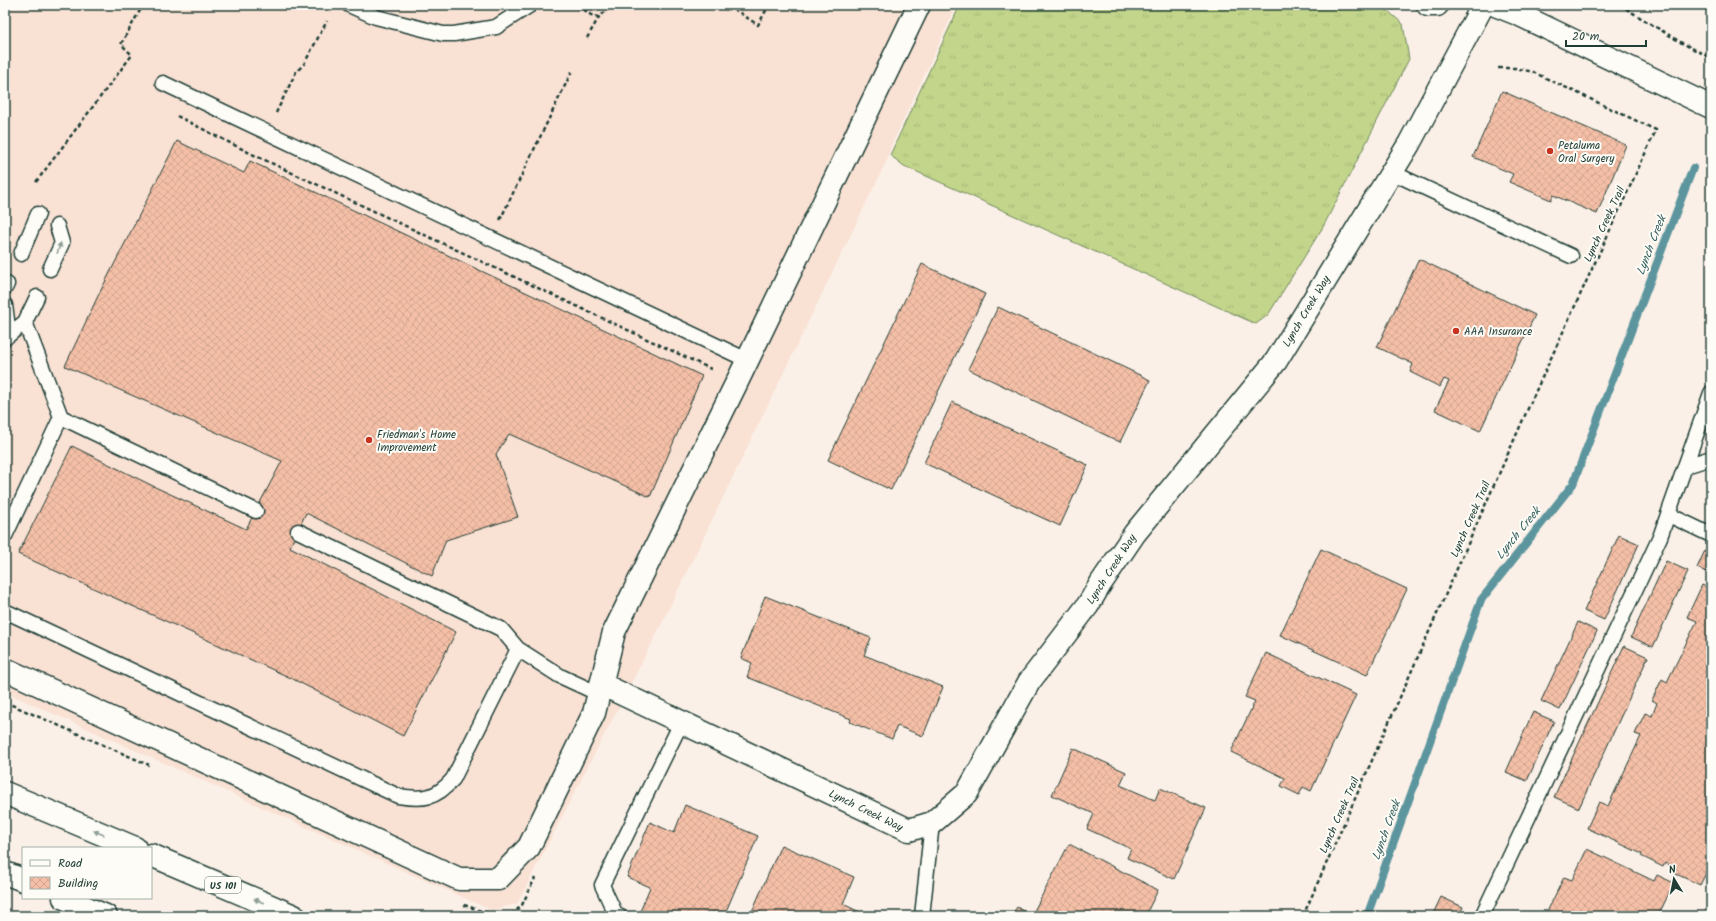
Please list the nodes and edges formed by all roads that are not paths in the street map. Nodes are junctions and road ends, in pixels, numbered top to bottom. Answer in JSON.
{"nodes":[{"id":1,"x":349,"y":5,"type":"edge"},
{"id":2,"x":530,"y":5,"type":"edge"},
{"id":3,"x":919,"y":5,"type":"edge"},
{"id":4,"x":1428,"y":5,"type":"edge"},
{"id":5,"x":1437,"y":5,"type":"edge"},
{"id":6,"x":1483,"y":5,"type":"edge"},
{"id":7,"x":1496,"y":5,"type":"edge"},
{"id":8,"x":163,"y":83,"type":"dead end"},
{"id":9,"x":1711,"y":107,"type":"edge"},
{"id":10,"x":1391,"y":172,"type":"junction"},
{"id":11,"x":38,"y":214,"type":"dead end"},
{"id":12,"x":57,"y":226,"type":"dead end"},
{"id":13,"x":21,"y":254,"type":"dead end"},
{"id":14,"x":1571,"y":256,"type":"dead end"},
{"id":15,"x":50,"y":269,"type":"dead end"},
{"id":16,"x":37,"y":297,"type":"dead end"},
{"id":17,"x":5,"y":305,"type":"edge"},
{"id":18,"x":26,"y":322,"type":"junction"},
{"id":19,"x":7,"y":336,"type":"edge"},
{"id":20,"x":747,"y":360,"type":"junction"},
{"id":21,"x":1711,"y":393,"type":"edge"},
{"id":22,"x":61,"y":417,"type":"junction"},
{"id":23,"x":1711,"y":458,"type":"edge"},
{"id":24,"x":1686,"y":466,"type":"junction"},
{"id":25,"x":256,"y":511,"type":"dead end"},
{"id":26,"x":1668,"y":515,"type":"junction"},
{"id":27,"x":298,"y":531,"type":"dead end"},
{"id":28,"x":1711,"y":535,"type":"edge"},
{"id":29,"x":5,"y":536,"type":"edge"},
{"id":30,"x":5,"y":611,"type":"edge"},
{"id":31,"x":518,"y":650,"type":"junction"},
{"id":32,"x":5,"y":669,"type":"edge"},
{"id":33,"x":600,"y":689,"type":"junction"},
{"id":34,"x":682,"y":721,"type":"junction"},
{"id":35,"x":5,"y":793,"type":"edge"},
{"id":36,"x":932,"y":823,"type":"junction"},
{"id":37,"x":133,"y":847,"type":"edge"},
{"id":38,"x":152,"y":855,"type":"edge"},
{"id":39,"x":5,"y":873,"type":"edge"},
{"id":40,"x":22,"y":880,"type":"edge"},
{"id":41,"x":66,"y":899,"type":"edge"},
{"id":42,"x":106,"y":916,"type":"edge"},
{"id":43,"x":294,"y":916,"type":"edge"},
{"id":44,"x":619,"y":916,"type":"edge"},
{"id":45,"x":922,"y":916,"type":"edge"},
{"id":46,"x":1482,"y":916,"type":"edge"}],
"edges":[{"from":1,"to":2,"type":"lane"},
{"from":3,"to":20,"type":"main road"},
{"from":4,"to":5,"type":"main road"},
{"from":6,"to":10,"type":"main road","name":"Lynch Creek Way"},
{"from":7,"to":9,"type":"main road"},
{"from":8,"to":20,"type":"lane"},
{"from":10,"to":14,"type":"lane"},
{"from":10,"to":36,"type":"main road","name":"Lynch Creek Way"},
{"from":11,"to":13,"type":"lane"},
{"from":15,"to":12,"type":"lane","one_way":true},
{"from":16,"to":18,"type":"lane"},
{"from":17,"to":19,"type":"lane"},
{"from":18,"to":19,"type":"lane"},
{"from":18,"to":22,"type":"lane"},
{"from":20,"to":33,"type":"main road"},
{"from":21,"to":24,"type":"lane"},
{"from":22,"to":25,"type":"lane"},
{"from":22,"to":29,"type":"lane"},
{"from":23,"to":24,"type":"lane"},
{"from":24,"to":26,"type":"lane"},
{"from":26,"to":28,"type":"lane"},
{"from":26,"to":46,"type":"lane"},
{"from":27,"to":31,"type":"lane"},
{"from":30,"to":31,"type":"lane"},
{"from":31,"to":33,"type":"lane"},
{"from":32,"to":33,"type":"main road"},
{"from":33,"to":34,"type":"main road","name":"Lynch Creek Way"},
{"from":34,"to":36,"type":"main road","name":"Lynch Creek Way"},
{"from":34,"to":44,"type":"lane"},
{"from":37,"to":35,"type":"main road","one_way":true},
{"from":36,"to":45,"type":"lane"},
{"from":43,"to":38,"type":"main road","number":"US 101","one_way":true},
{"from":39,"to":40,"type":"main road"},
{"from":41,"to":42,"type":"main road"}]}
